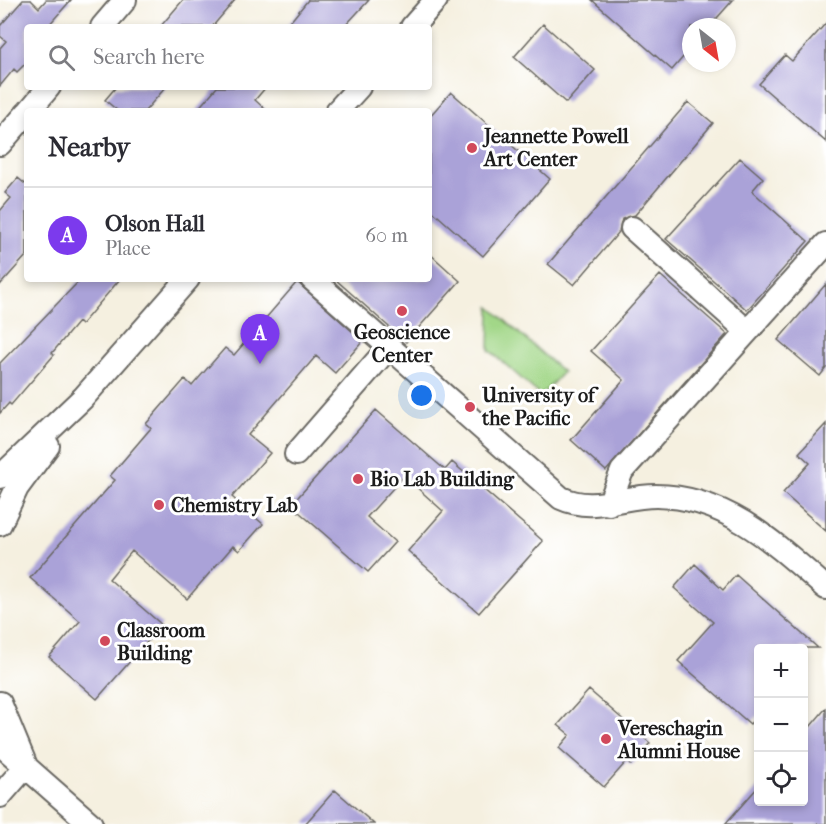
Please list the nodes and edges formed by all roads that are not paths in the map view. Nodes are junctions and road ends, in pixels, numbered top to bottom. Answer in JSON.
{"nodes":[{"id":1,"x":125,"y":0,"type":"edge"},
{"id":2,"x":436,"y":0,"type":"edge"},
{"id":3,"x":105,"y":24,"type":"edge"},
{"id":4,"x":415,"y":24,"type":"edge"},
{"id":5,"x":46,"y":90,"type":"edge"},
{"id":6,"x":356,"y":90,"type":"edge"},
{"id":7,"x":31,"y":108,"type":"edge"},
{"id":8,"x":341,"y":108,"type":"edge"},
{"id":9,"x":24,"y":117,"type":"edge"},
{"id":10,"x":0,"y":144,"type":"edge"},
{"id":11,"x":632,"y":228,"type":"dead end"},
{"id":12,"x":826,"y":244,"type":"edge"},
{"id":13,"x":185,"y":282,"type":"edge"},
{"id":14,"x":315,"y":282,"type":"edge"},
{"id":15,"x":747,"y":331,"type":"junction"},
{"id":16,"x":389,"y":347,"type":"junction"},
{"id":17,"x":82,"y":398,"type":"junction"},
{"id":18,"x":296,"y":454,"type":"dead end"},
{"id":19,"x":0,"y":477,"type":"edge"},
{"id":20,"x":609,"y":504,"type":"junction"},
{"id":21,"x":0,"y":524,"type":"edge"},
{"id":22,"x":826,"y":588,"type":"edge"},
{"id":23,"x":0,"y":703,"type":"edge"},
{"id":24,"x":0,"y":744,"type":"edge"},
{"id":25,"x":26,"y":766,"type":"junction"},
{"id":26,"x":0,"y":796,"type":"edge"},
{"id":27,"x":91,"y":824,"type":"edge"}],
"edges":[{"from":1,"to":3,"type":"street"},
{"from":2,"to":4,"type":"street"},
{"from":5,"to":7,"type":"street"},
{"from":6,"to":8,"type":"street"},
{"from":9,"to":10,"type":"street"},
{"from":11,"to":15,"type":"street"},
{"from":12,"to":15,"type":"street"},
{"from":13,"to":17,"type":"street"},
{"from":14,"to":16,"type":"street"},
{"from":15,"to":20,"type":"street"},
{"from":16,"to":18,"type":"street"},
{"from":16,"to":20,"type":"street"},
{"from":17,"to":19,"type":"street"},
{"from":17,"to":21,"type":"street"},
{"from":20,"to":22,"type":"street"},
{"from":23,"to":25,"type":"street"},
{"from":24,"to":25,"type":"street"},
{"from":25,"to":26,"type":"street"},
{"from":25,"to":27,"type":"street"}]}
